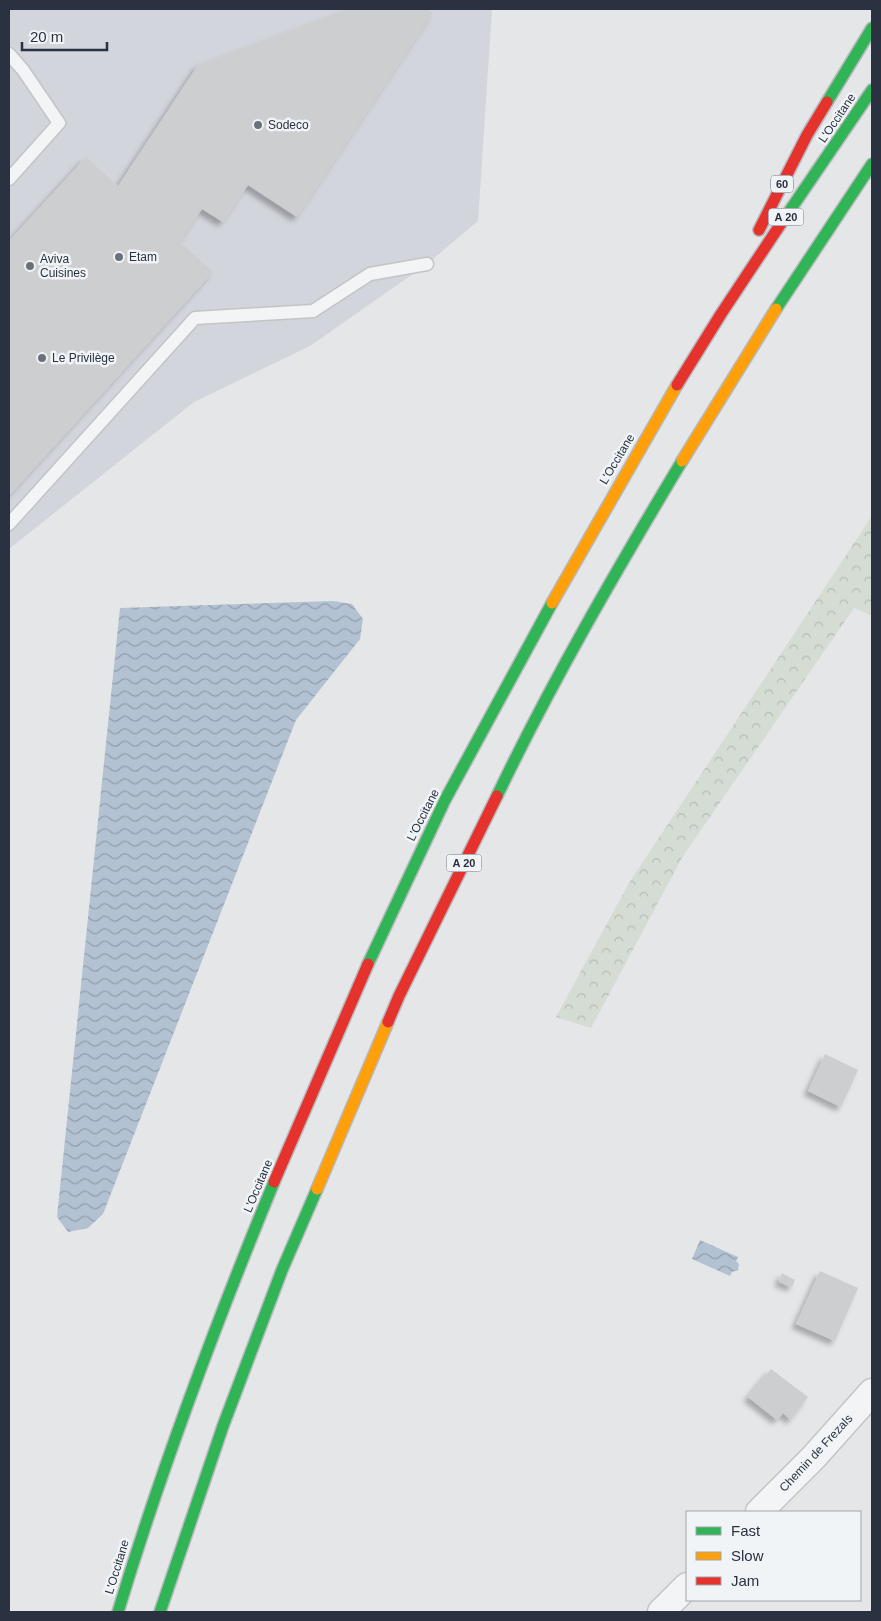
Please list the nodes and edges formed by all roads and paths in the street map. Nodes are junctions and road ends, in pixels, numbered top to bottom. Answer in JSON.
{"nodes":[{"id":1,"x":872,"y":28,"type":"edge"},
{"id":2,"x":9,"y":54,"type":"edge"},
{"id":3,"x":872,"y":90,"type":"edge"},
{"id":4,"x":872,"y":164,"type":"edge"},
{"id":5,"x":9,"y":179,"type":"edge"},
{"id":6,"x":427,"y":264,"type":"dead end"},
{"id":7,"x":702,"y":345,"type":"junction"},
{"id":8,"x":9,"y":524,"type":"edge"},
{"id":9,"x":872,"y":1392,"type":"edge"},
{"id":10,"x":761,"y":1511,"type":"edge"},
{"id":11,"x":686,"y":1587,"type":"edge"},
{"id":12,"x":118,"y":1612,"type":"edge"},
{"id":13,"x":160,"y":1612,"type":"edge"},
{"id":14,"x":661,"y":1612,"type":"edge"}],
"edges":[{"from":1,"to":7,"type":"highway","number":"60"},
{"from":2,"to":5,"type":"lane"},
{"from":3,"to":7,"type":"highway","name":"L'Occitane","number":"A 20"},
{"from":4,"to":13,"type":"highway","number":"A 20"},
{"from":6,"to":8,"type":"lane"},
{"from":7,"to":12,"type":"highway","name":"L'Occitane","number":"A 20"},
{"from":9,"to":10,"type":"street","name":"Chemin de Frezals"},
{"from":11,"to":14,"type":"street"}]}
